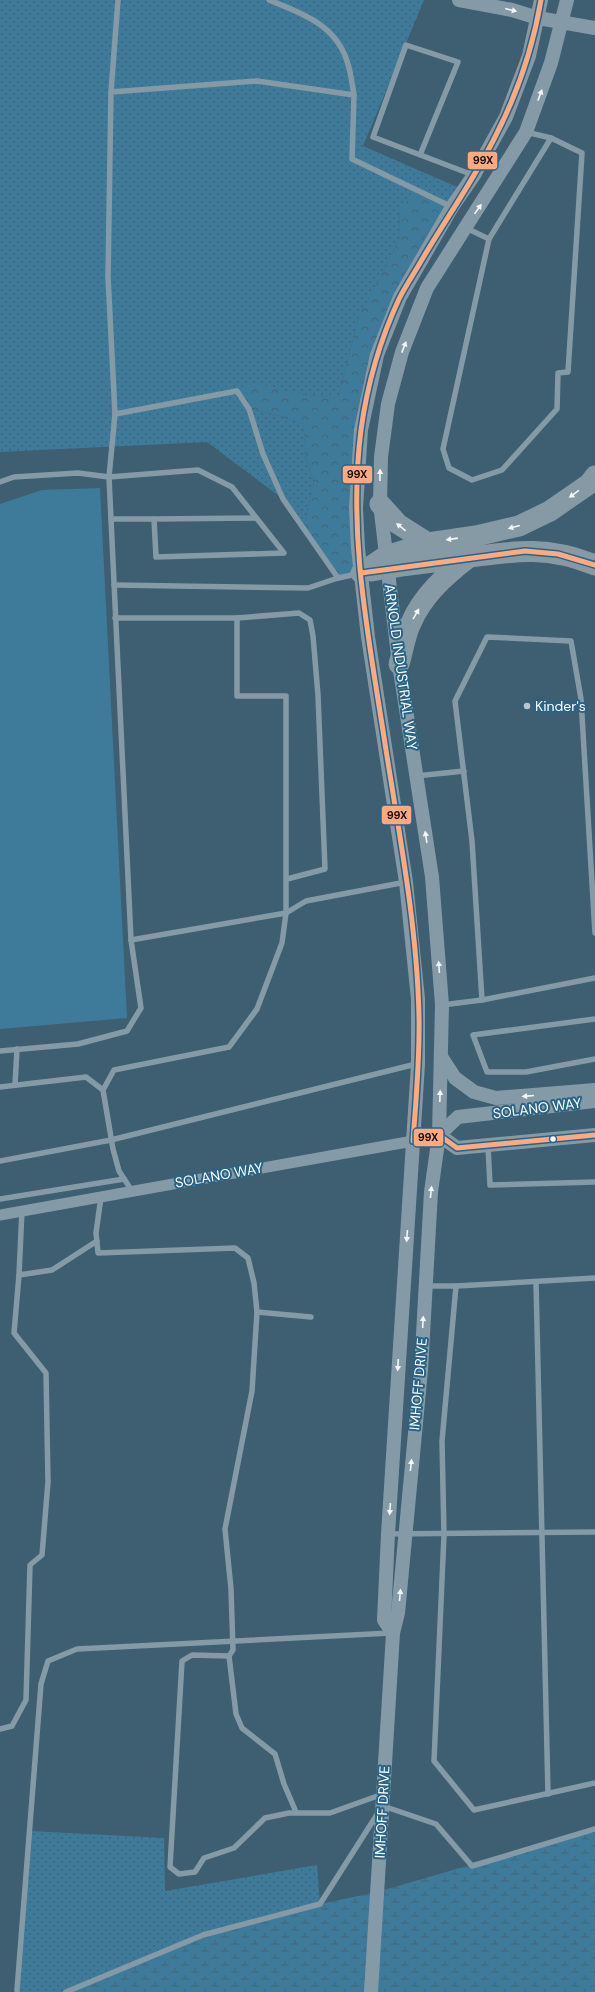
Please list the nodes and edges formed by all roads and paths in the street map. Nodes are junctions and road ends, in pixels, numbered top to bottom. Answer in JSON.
{"nodes":[{"id":1,"x":118,"y":0,"type":"edge"},
{"id":2,"x":269,"y":0,"type":"edge"},
{"id":3,"x":459,"y":0,"type":"edge"},
{"id":4,"x":541,"y":0,"type":"edge"},
{"id":5,"x":567,"y":0,"type":"edge"},
{"id":6,"x":538,"y":18,"type":"junction"},
{"id":7,"x":563,"y":22,"type":"junction"},
{"id":8,"x":595,"y":28,"type":"edge"},
{"id":9,"x":111,"y":92,"type":"junction"},
{"id":10,"x":354,"y":95,"type":"junction"},
{"id":11,"x":526,"y":132,"type":"junction"},
{"id":12,"x":551,"y":138,"type":"junction"},
{"id":13,"x":420,"y":155,"type":"junction"},
{"id":14,"x":474,"y":176,"type":"junction"},
{"id":15,"x":452,"y":207,"type":"junction"},
{"id":16,"x":466,"y":228,"type":"junction"},
{"id":17,"x":489,"y":239,"type":"junction"},
{"id":18,"x":115,"y":414,"type":"junction"},
{"id":19,"x":595,"y":476,"type":"edge"},
{"id":20,"x":109,"y":477,"type":"junction"},
{"id":21,"x":0,"y":482,"type":"edge"},
{"id":22,"x":380,"y":504,"type":"junction"},
{"id":23,"x":256,"y":518,"type":"junction"},
{"id":24,"x":112,"y":519,"type":"junction"},
{"id":25,"x":154,"y":519,"type":"junction"},
{"id":26,"x":428,"y":543,"type":"junction"},
{"id":27,"x":468,"y":558,"type":"junction"},
{"id":28,"x":386,"y":562,"type":"junction"},
{"id":29,"x":595,"y":565,"type":"edge"},
{"id":30,"x":361,"y":573,"type":"junction"},
{"id":31,"x":338,"y":578,"type":"junction"},
{"id":32,"x":114,"y":585,"type":"junction"},
{"id":33,"x":115,"y":618,"type":"junction"},
{"id":34,"x":237,"y":618,"type":"junction"},
{"id":35,"x":399,"y":664,"type":"junction"},
{"id":36,"x":464,"y":771,"type":"junction"},
{"id":37,"x":416,"y":776,"type":"junction"},
{"id":38,"x":287,"y":879,"type":"junction"},
{"id":39,"x":406,"y":882,"type":"junction"},
{"id":40,"x":286,"y":913,"type":"junction"},
{"id":41,"x":595,"y":933,"type":"edge"},
{"id":42,"x":131,"y":940,"type":"junction"},
{"id":43,"x":595,"y":978,"type":"edge"},
{"id":44,"x":482,"y":1000,"type":"junction"},
{"id":45,"x":442,"y":1005,"type":"junction"},
{"id":46,"x":595,"y":1019,"type":"edge"},
{"id":47,"x":18,"y":1049,"type":"junction"},
{"id":48,"x":0,"y":1051,"type":"edge"},
{"id":49,"x":442,"y":1058,"type":"junction"},
{"id":50,"x":595,"y":1059,"type":"edge"},
{"id":51,"x":418,"y":1064,"type":"junction"},
{"id":52,"x":15,"y":1085,"type":"junction"},
{"id":53,"x":0,"y":1087,"type":"edge"},
{"id":54,"x":103,"y":1090,"type":"junction"},
{"id":55,"x":595,"y":1090,"type":"edge"},
{"id":56,"x":595,"y":1101,"type":"edge"},
{"id":57,"x":439,"y":1135,"type":"junction"},
{"id":58,"x":595,"y":1135,"type":"edge"},
{"id":59,"x":111,"y":1140,"type":"junction"},
{"id":60,"x":413,"y":1141,"type":"junction"},
{"id":61,"x":488,"y":1146,"type":"junction"},
{"id":62,"x":0,"y":1161,"type":"edge"},
{"id":63,"x":124,"y":1179,"type":"junction"},
{"id":64,"x":595,"y":1182,"type":"edge"},
{"id":65,"x":132,"y":1191,"type":"junction"},
{"id":66,"x":101,"y":1196,"type":"junction"},
{"id":67,"x":0,"y":1199,"type":"edge"},
{"id":68,"x":22,"y":1210,"type":"junction"},
{"id":69,"x":0,"y":1215,"type":"edge"},
{"id":70,"x":97,"y":1242,"type":"junction"},
{"id":71,"x":19,"y":1275,"type":"junction"},
{"id":72,"x":595,"y":1278,"type":"edge"},
{"id":73,"x":536,"y":1282,"type":"junction"},
{"id":74,"x":425,"y":1286,"type":"junction"},
{"id":75,"x":456,"y":1286,"type":"junction"},
{"id":76,"x":257,"y":1312,"type":"junction"},
{"id":77,"x":312,"y":1317,"type":"dead end"},
{"id":78,"x":595,"y":1532,"type":"edge"},
{"id":79,"x":541,"y":1533,"type":"junction"},
{"id":80,"x":388,"y":1534,"type":"junction"},
{"id":81,"x":405,"y":1534,"type":"junction"},
{"id":82,"x":444,"y":1535,"type":"junction"},
{"id":83,"x":393,"y":1633,"type":"junction"},
{"id":84,"x":233,"y":1641,"type":"junction"},
{"id":85,"x":229,"y":1656,"type":"junction"},
{"id":86,"x":0,"y":1729,"type":"edge"},
{"id":87,"x":595,"y":1783,"type":"edge"},
{"id":88,"x":548,"y":1794,"type":"junction"},
{"id":89,"x":383,"y":1800,"type":"junction"},
{"id":90,"x":296,"y":1812,"type":"junction"},
{"id":91,"x":595,"y":1829,"type":"edge"},
{"id":92,"x":17,"y":1990,"type":"dead end"},
{"id":93,"x":66,"y":1992,"type":"edge"},
{"id":94,"x":370,"y":1992,"type":"edge"}],
"edges":[{"from":1,"to":9,"type":"lane"},
{"from":2,"to":10,"type":"lane"},
{"from":3,"to":6,"type":"street","one_way":true},
{"from":4,"to":6,"type":"street","name":"ARNOLD INDUSTRIAL WAY"},
{"from":5,"to":7,"type":"street","name":"ARNOLD INDUSTRIAL WAY"},
{"from":6,"to":7,"type":"street"},
{"from":6,"to":14,"type":"street","name":"ARNOLD INDUSTRIAL WAY"},
{"from":7,"to":8,"type":"street"},
{"from":11,"to":7,"type":"street","name":"ARNOLD INDUSTRIAL WAY","one_way":true},
{"from":9,"to":10,"type":"lane"},
{"from":9,"to":18,"type":"lane"},
{"from":10,"to":15,"type":"lane"},
{"from":11,"to":12,"type":"lane"},
{"from":16,"to":11,"type":"street","name":"ARNOLD INDUSTRIAL WAY","one_way":true},
{"from":12,"to":17,"type":"lane"},
{"from":12,"to":17,"type":"lane"},
{"from":13,"to":13,"type":"lane"},
{"from":13,"to":14,"type":"lane"},
{"from":14,"to":15,"type":"street","name":"ARNOLD INDUSTRIAL WAY"},
{"from":15,"to":30,"type":"street","name":"ARNOLD INDUSTRIAL WAY"},
{"from":16,"to":17,"type":"lane"},
{"from":22,"to":16,"type":"street","name":"ARNOLD INDUSTRIAL WAY","one_way":true},
{"from":18,"to":20,"type":"lane"},
{"from":18,"to":31,"type":"lane"},
{"from":19,"to":26,"type":"highway","one_way":true},
{"from":20,"to":21,"type":"lane"},
{"from":20,"to":23,"type":"lane"},
{"from":20,"to":24,"type":"lane"},
{"from":26,"to":22,"type":"highway","one_way":true},
{"from":22,"to":28,"type":"street","name":"ARNOLD INDUSTRIAL WAY"},
{"from":23,"to":25,"type":"lane"},
{"from":23,"to":25,"type":"lane"},
{"from":24,"to":25,"type":"lane"},
{"from":24,"to":32,"type":"lane"},
{"from":26,"to":28,"type":"highway"},
{"from":27,"to":28,"type":"highway"},
{"from":27,"to":29,"type":"highway"},
{"from":35,"to":27,"type":"highway","one_way":true},
{"from":28,"to":30,"type":"highway"},
{"from":28,"to":35,"type":"street","name":"ARNOLD INDUSTRIAL WAY"},
{"from":30,"to":31,"type":"lane"},
{"from":30,"to":39,"type":"street","name":"ARNOLD INDUSTRIAL WAY"},
{"from":31,"to":32,"type":"lane"},
{"from":32,"to":33,"type":"lane"},
{"from":33,"to":34,"type":"lane"},
{"from":33,"to":42,"type":"lane"},
{"from":34,"to":38,"type":"lane"},
{"from":34,"to":38,"type":"lane"},
{"from":35,"to":37,"type":"street","name":"ARNOLD INDUSTRIAL WAY"},
{"from":36,"to":37,"type":"lane"},
{"from":36,"to":41,"type":"lane"},
{"from":36,"to":44,"type":"lane"},
{"from":45,"to":37,"type":"street","name":"ARNOLD INDUSTRIAL WAY","one_way":true},
{"from":38,"to":40,"type":"lane"},
{"from":39,"to":40,"type":"lane"},
{"from":39,"to":51,"type":"street","name":"ARNOLD INDUSTRIAL WAY"},
{"from":40,"to":42,"type":"lane"},
{"from":40,"to":54,"type":"lane"},
{"from":42,"to":47,"type":"lane"},
{"from":43,"to":44,"type":"lane"},
{"from":44,"to":45,"type":"lane"},
{"from":45,"to":49,"type":"street","name":"ARNOLD INDUSTRIAL WAY"},
{"from":46,"to":50,"type":"lane"},
{"from":47,"to":48,"type":"lane"},
{"from":47,"to":52,"type":"lane"},
{"from":55,"to":49,"type":"street","one_way":true},
{"from":57,"to":49,"type":"street","name":"ARNOLD INDUSTRIAL WAY","one_way":true},
{"from":51,"to":59,"type":"lane"},
{"from":51,"to":60,"type":"street","name":"ARNOLD INDUSTRIAL WAY"},
{"from":52,"to":53,"type":"lane"},
{"from":52,"to":54,"type":"lane"},
{"from":54,"to":59,"type":"lane"},
{"from":56,"to":57,"type":"street","name":"SOLANO WAY"},
{"from":57,"to":60,"type":"street","name":"SOLANO WAY"},
{"from":57,"to":61,"type":"street"},
{"from":74,"to":57,"type":"street","name":"IMHOFF DRIVE","one_way":true},
{"from":58,"to":61,"type":"street"},
{"from":59,"to":62,"type":"lane"},
{"from":59,"to":63,"type":"lane"},
{"from":60,"to":65,"type":"street","name":"SOLANO WAY"},
{"from":60,"to":80,"type":"street","name":"IMHOFF DRIVE","one_way":true},
{"from":61,"to":64,"type":"lane"},
{"from":63,"to":65,"type":"lane"},
{"from":63,"to":67,"type":"lane"},
{"from":65,"to":66,"type":"street","name":"SOLANO WAY"},
{"from":66,"to":68,"type":"street","name":"SOLANO WAY"},
{"from":66,"to":70,"type":"lane"},
{"from":68,"to":69,"type":"street","name":"SOLANO WAY"},
{"from":68,"to":71,"type":"lane"},
{"from":70,"to":71,"type":"lane"},
{"from":70,"to":76,"type":"lane"},
{"from":71,"to":86,"type":"lane"},
{"from":72,"to":73,"type":"lane"},
{"from":73,"to":75,"type":"lane"},
{"from":73,"to":79,"type":"lane"},
{"from":74,"to":75,"type":"lane"},
{"from":81,"to":74,"type":"street","name":"IMHOFF DRIVE","one_way":true},
{"from":75,"to":82,"type":"lane"},
{"from":76,"to":77,"type":"lane"},
{"from":76,"to":84,"type":"lane"},
{"from":78,"to":79,"type":"lane"},
{"from":79,"to":82,"type":"lane"},
{"from":79,"to":88,"type":"lane"},
{"from":80,"to":81,"type":"lane"},
{"from":80,"to":83,"type":"street","name":"IMHOFF DRIVE"},
{"from":81,"to":82,"type":"lane"},
{"from":83,"to":81,"type":"street","name":"IMHOFF DRIVE","one_way":true},
{"from":82,"to":88,"type":"lane"},
{"from":83,"to":84,"type":"lane"},
{"from":83,"to":89,"type":"street","name":"IMHOFF DRIVE"},
{"from":84,"to":85,"type":"lane"},
{"from":84,"to":92,"type":"lane"},
{"from":85,"to":90,"type":"lane"},
{"from":85,"to":90,"type":"lane"},
{"from":87,"to":88,"type":"lane"},
{"from":89,"to":90,"type":"lane"},
{"from":89,"to":91,"type":"lane"},
{"from":89,"to":93,"type":"lane"},
{"from":89,"to":94,"type":"street","name":"IMHOFF DRIVE"}]}
